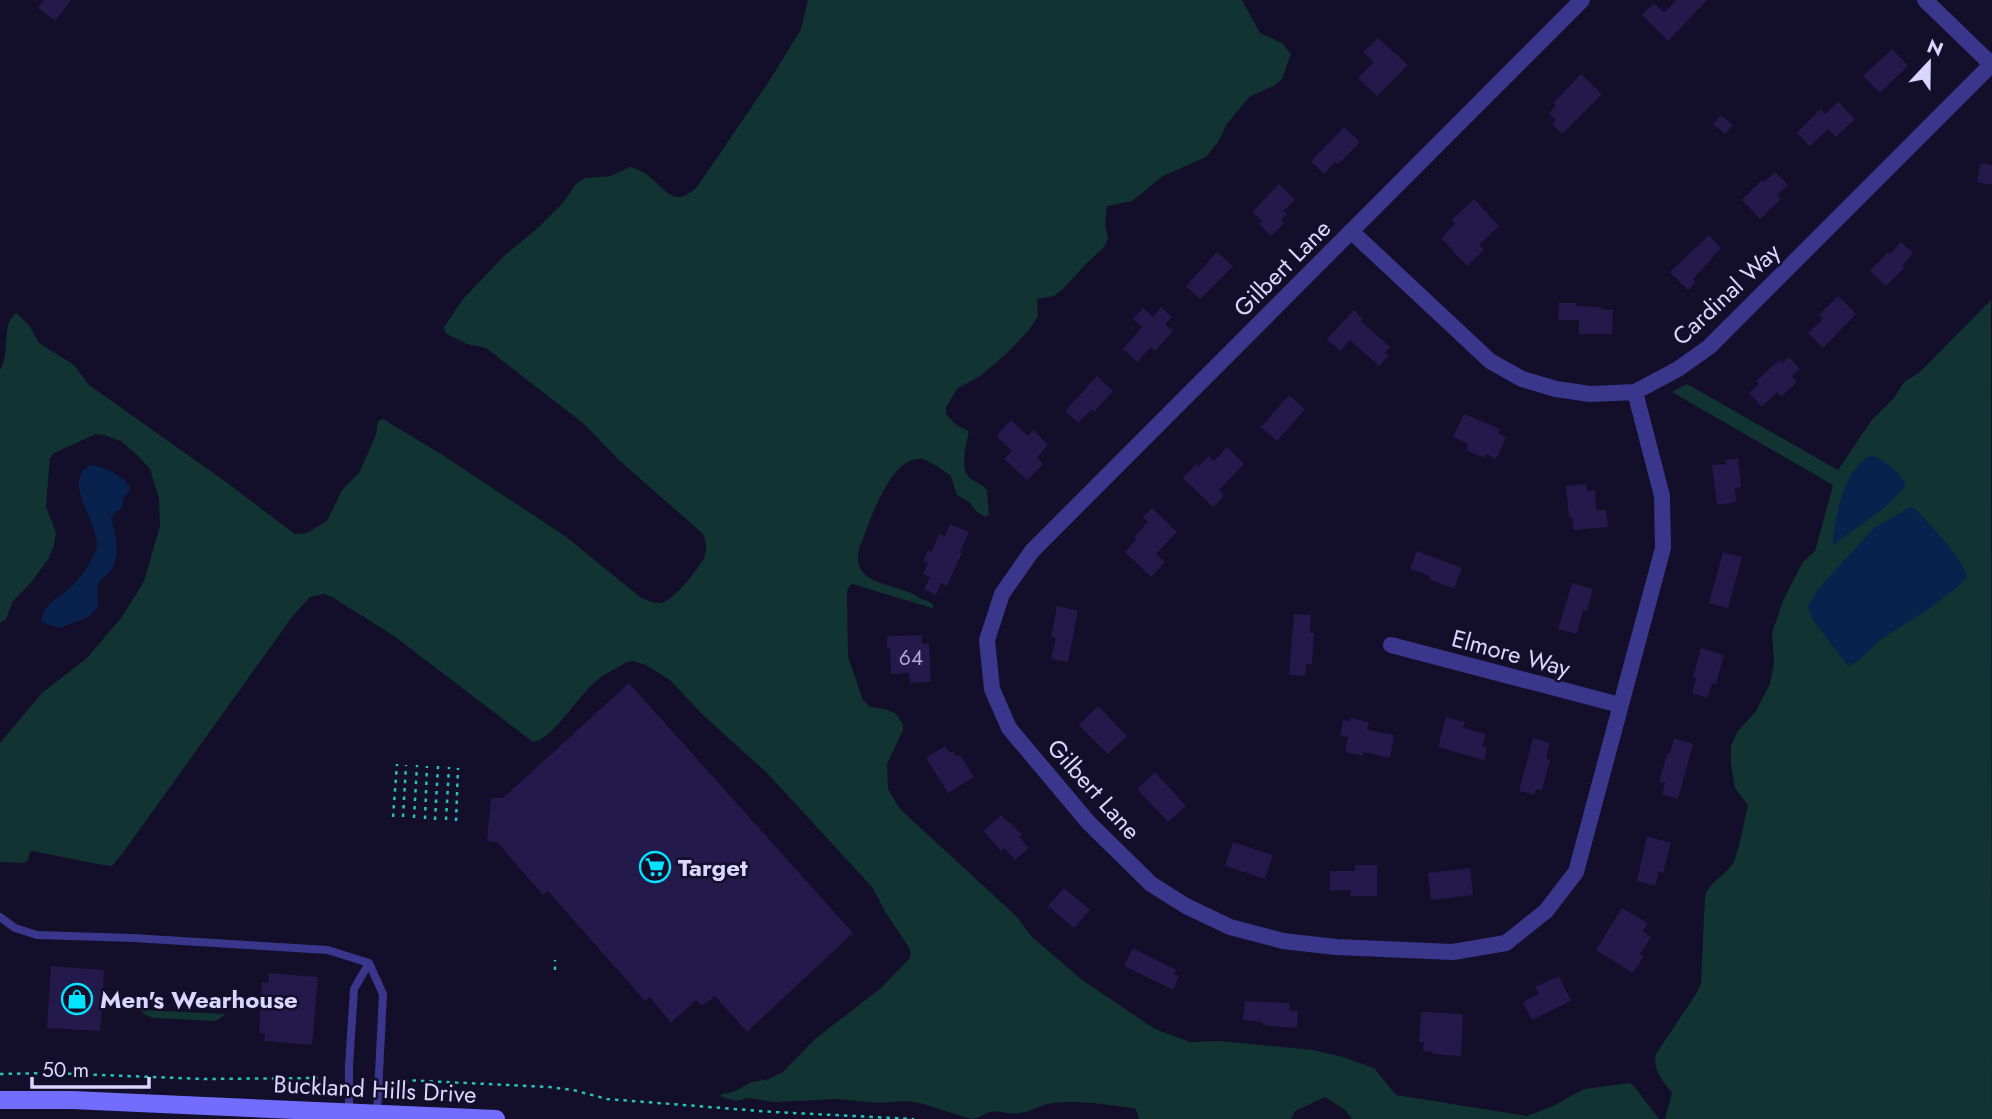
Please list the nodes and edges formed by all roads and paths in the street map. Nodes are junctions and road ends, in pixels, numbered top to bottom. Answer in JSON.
{"nodes":[{"id":1,"x":1582,"y":0,"type":"edge"},
{"id":2,"x":1925,"y":0,"type":"edge"},
{"id":3,"x":1992,"y":65,"type":"edge"},
{"id":4,"x":1351,"y":231,"type":"junction"},
{"id":5,"x":1634,"y":392,"type":"junction"},
{"id":6,"x":1391,"y":645,"type":"dead end"},
{"id":7,"x":1620,"y":705,"type":"junction"},
{"id":8,"x":397,"y":764,"type":"dead end"},
{"id":9,"x":406,"y":765,"type":"dead end"},
{"id":10,"x":417,"y":765,"type":"dead end"},
{"id":11,"x":427,"y":766,"type":"dead end"},
{"id":12,"x":438,"y":766,"type":"dead end"},
{"id":13,"x":449,"y":767,"type":"dead end"},
{"id":14,"x":458,"y":768,"type":"dead end"},
{"id":15,"x":394,"y":817,"type":"dead end"},
{"id":16,"x":403,"y":817,"type":"dead end"},
{"id":17,"x":414,"y":818,"type":"dead end"},
{"id":18,"x":425,"y":819,"type":"dead end"},
{"id":19,"x":435,"y":820,"type":"dead end"},
{"id":20,"x":446,"y":820,"type":"dead end"},
{"id":21,"x":456,"y":821,"type":"dead end"},
{"id":22,"x":0,"y":917,"type":"edge"},
{"id":23,"x":555,"y":960,"type":"dead end"},
{"id":24,"x":369,"y":963,"type":"junction"},
{"id":25,"x":555,"y":971,"type":"dead end"},
{"id":26,"x":0,"y":1074,"type":"edge"},
{"id":27,"x":318,"y":1078,"type":"dead end"},
{"id":28,"x":404,"y":1080,"type":"dead end"},
{"id":29,"x":0,"y":1100,"type":"edge"},
{"id":30,"x":349,"y":1116,"type":"edge"},
{"id":31,"x":376,"y":1116,"type":"edge"},
{"id":32,"x":496,"y":1119,"type":"edge"},
{"id":33,"x":914,"y":1119,"type":"edge"}],
"edges":[{"from":1,"to":4,"type":"street","name":"Gilbert Lane"},
{"from":2,"to":3,"type":"street"},
{"from":3,"to":5,"type":"street","name":"Cardinal Way"},
{"from":4,"to":5,"type":"street","name":"Cardinal Way"},
{"from":4,"to":7,"type":"street","name":"Gilbert Lane"},
{"from":5,"to":7,"type":"street","name":"Gilbert Lane"},
{"from":6,"to":7,"type":"street","name":"Elmore Way"},
{"from":8,"to":15,"type":"path"},
{"from":9,"to":16,"type":"path"},
{"from":10,"to":17,"type":"path"},
{"from":11,"to":18,"type":"path"},
{"from":12,"to":19,"type":"path"},
{"from":13,"to":20,"type":"path"},
{"from":14,"to":21,"type":"path"},
{"from":22,"to":24,"type":"lane"},
{"from":23,"to":25,"type":"path"},
{"from":24,"to":30,"type":"lane"},
{"from":24,"to":31,"type":"lane"},
{"from":26,"to":27,"type":"path"},
{"from":28,"to":33,"type":"path"},
{"from":29,"to":30,"type":"street","name":"Buckland Hills Drive"},
{"from":30,"to":31,"type":"street","name":"Buckland Hills Drive"},
{"from":31,"to":32,"type":"street","name":"Buckland Hills Drive"}]}
